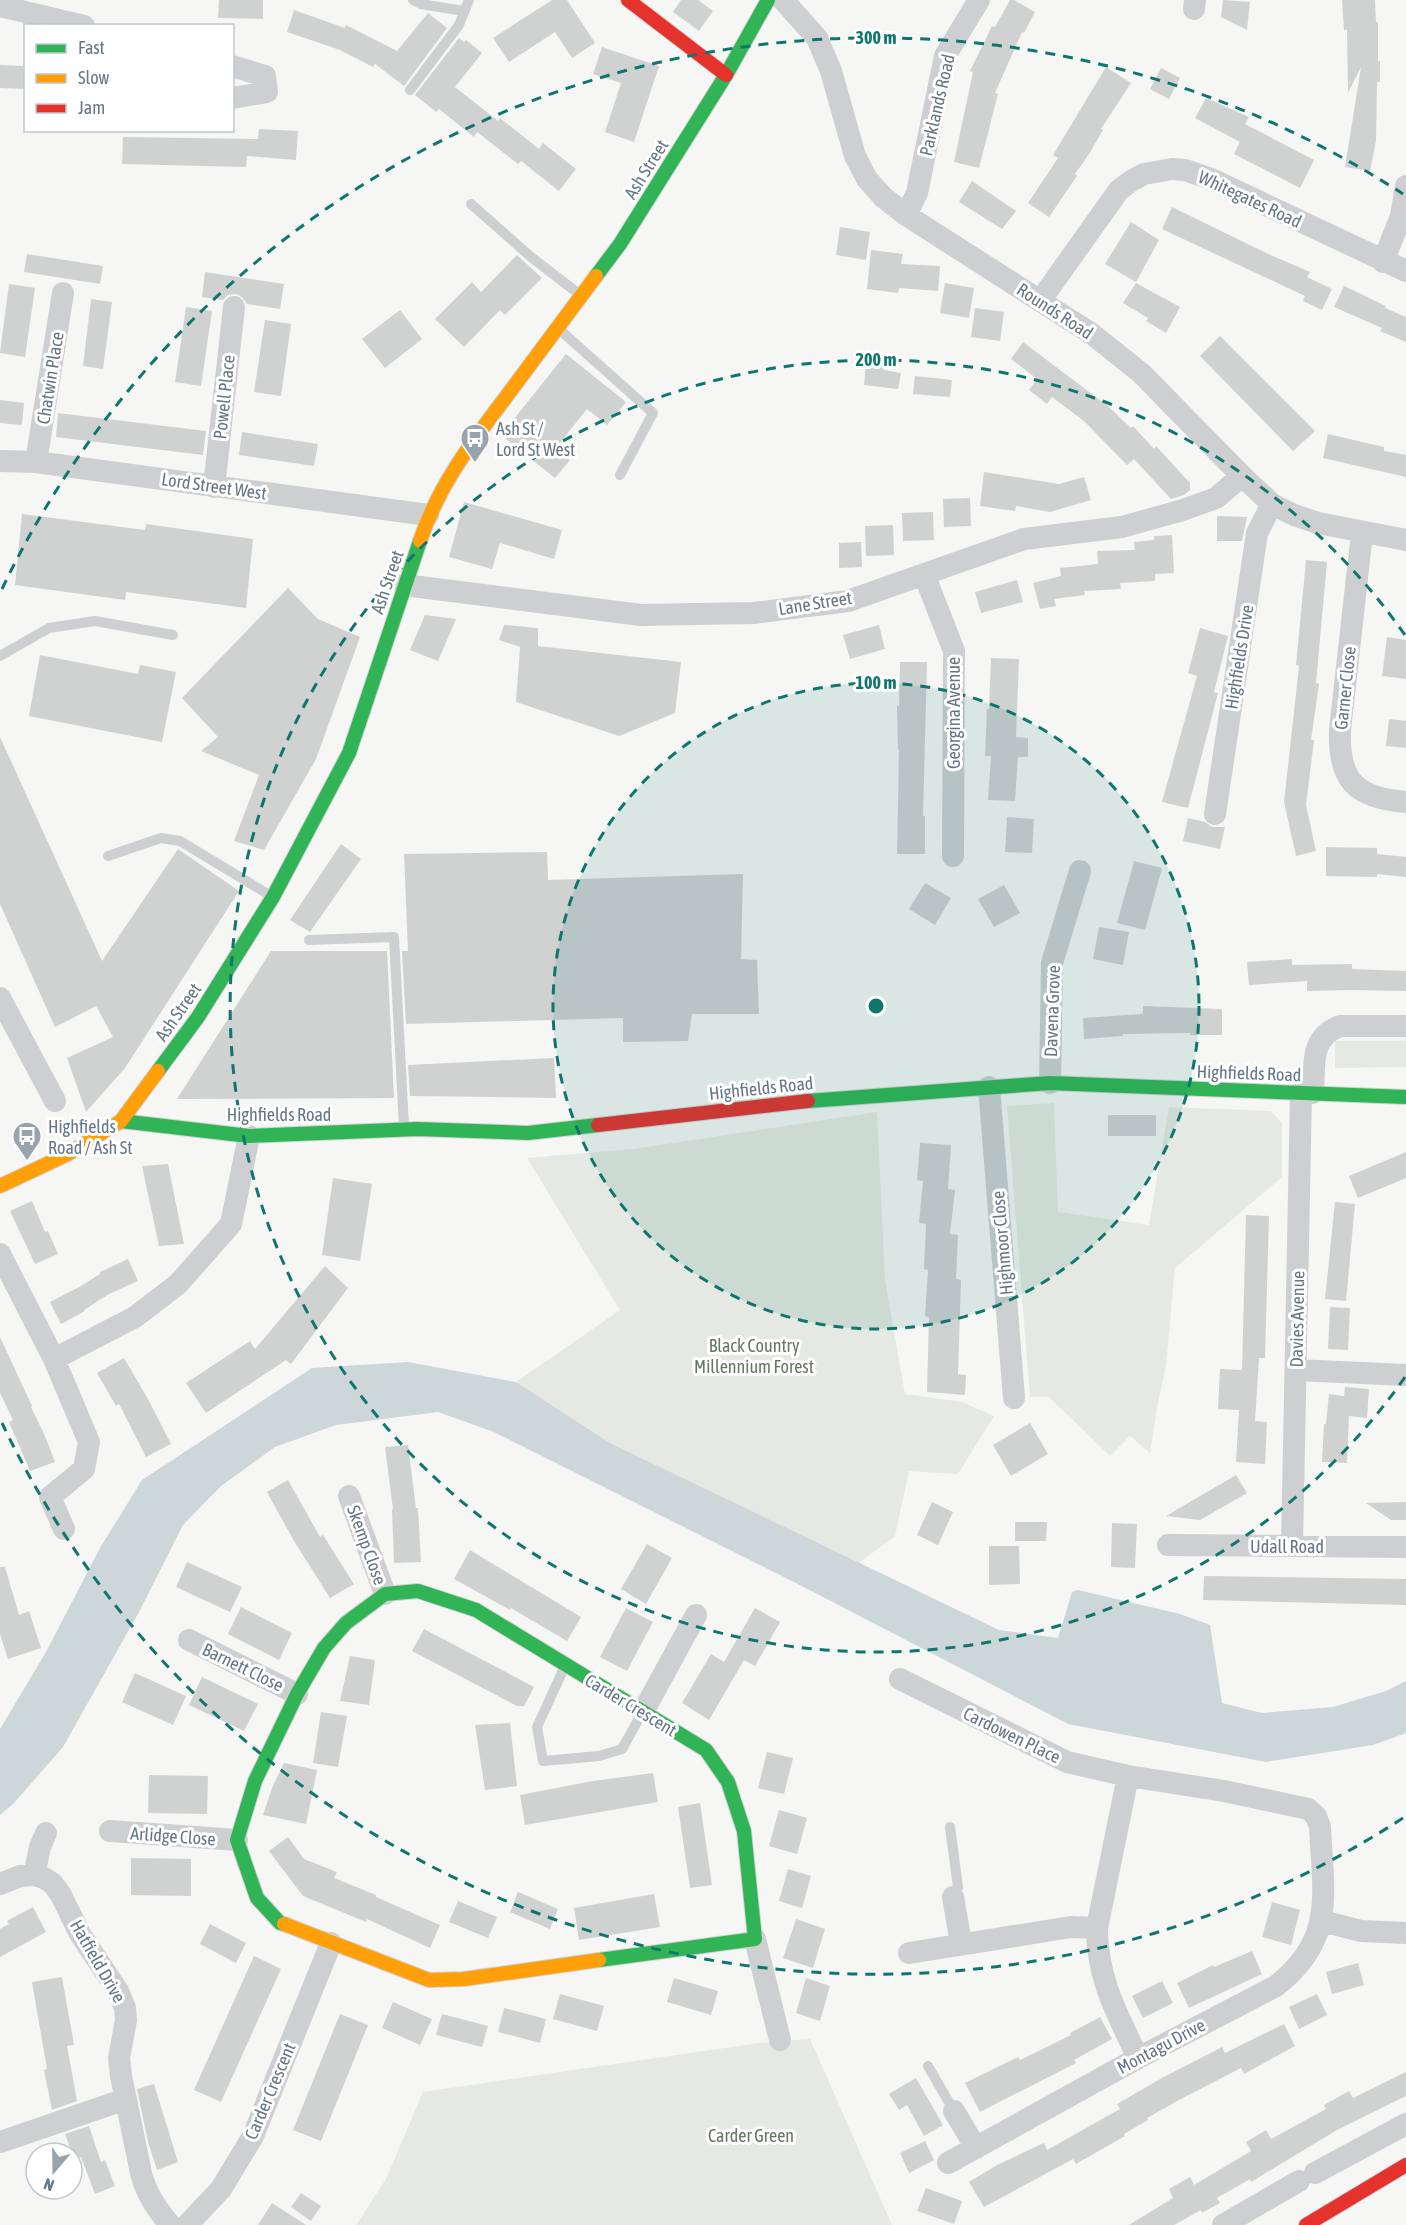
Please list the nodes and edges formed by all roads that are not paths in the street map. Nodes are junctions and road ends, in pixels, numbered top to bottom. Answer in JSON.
{"nodes":[{"id":1,"x":413,"y":0,"type":"edge"},
{"id":2,"x":469,"y":0,"type":"edge"},
{"id":3,"x":628,"y":0,"type":"edge"},
{"id":4,"x":768,"y":0,"type":"edge"},
{"id":5,"x":783,"y":0,"type":"edge"},
{"id":6,"x":979,"y":0,"type":"edge"},
{"id":7,"x":0,"y":6,"type":"edge"},
{"id":8,"x":464,"y":11,"type":"junction"},
{"id":9,"x":76,"y":24,"type":"edge"},
{"id":10,"x":234,"y":67,"type":"edge"},
{"id":11,"x":726,"y":75,"type":"junction"},
{"id":12,"x":410,"y":90,"type":"dead end"},
{"id":13,"x":234,"y":98,"type":"edge"},
{"id":14,"x":1406,"y":186,"type":"edge"},
{"id":15,"x":471,"y":204,"type":"dead end"},
{"id":16,"x":906,"y":215,"type":"junction"},
{"id":17,"x":1383,"y":262,"type":"junction"},
{"id":18,"x":1406,"y":271,"type":"edge"},
{"id":19,"x":63,"y":293,"type":"dead end"},
{"id":20,"x":581,"y":296,"type":"junction"},
{"id":21,"x":1040,"y":301,"type":"junction"},
{"id":22,"x":234,"y":307,"type":"dead end"},
{"id":23,"x":558,"y":328,"type":"junction"},
{"id":24,"x":0,"y":461,"type":"edge"},
{"id":25,"x":36,"y":462,"type":"junction"},
{"id":26,"x":620,"y":475,"type":"dead end"},
{"id":27,"x":1242,"y":476,"type":"junction"},
{"id":28,"x":214,"y":487,"type":"junction"},
{"id":29,"x":1272,"y":504,"type":"junction"},
{"id":30,"x":428,"y":515,"type":"junction"},
{"id":31,"x":1362,"y":533,"type":"junction"},
{"id":32,"x":1406,"y":540,"type":"edge"},
{"id":33,"x":924,"y":574,"type":"junction"},
{"id":34,"x":404,"y":585,"type":"junction"},
{"id":35,"x":173,"y":635,"type":"dead end"},
{"id":36,"x":0,"y":656,"type":"edge"},
{"id":37,"x":1406,"y":802,"type":"edge"},
{"id":38,"x":1215,"y":814,"type":"dead end"},
{"id":39,"x":108,"y":856,"type":"dead end"},
{"id":40,"x":953,"y":856,"type":"dead end"},
{"id":41,"x":1080,"y":871,"type":"dead end"},
{"id":42,"x":273,"y":897,"type":"junction"},
{"id":43,"x":309,"y":940,"type":"dead end"},
{"id":44,"x":0,"y":998,"type":"edge"},
{"id":45,"x":1406,"y":1026,"type":"edge"},
{"id":46,"x":1050,"y":1083,"type":"junction"},
{"id":47,"x":989,"y":1088,"type":"junction"},
{"id":48,"x":1307,"y":1093,"type":"junction"},
{"id":49,"x":1406,"y":1097,"type":"edge"},
{"id":50,"x":55,"y":1101,"type":"dead end"},
{"id":51,"x":121,"y":1121,"type":"junction"},
{"id":52,"x":404,"y":1130,"type":"junction"},
{"id":53,"x":249,"y":1136,"type":"junction"},
{"id":54,"x":0,"y":1186,"type":"edge"},
{"id":55,"x":0,"y":1254,"type":"edge"},
{"id":56,"x":54,"y":1359,"type":"junction"},
{"id":57,"x":1296,"y":1370,"type":"junction"},
{"id":58,"x":1406,"y":1375,"type":"edge"},
{"id":59,"x":1014,"y":1398,"type":"dead end"},
{"id":60,"x":349,"y":1496,"type":"dead end"},
{"id":61,"x":64,"y":1529,"type":"dead end"},
{"id":62,"x":1168,"y":1545,"type":"dead end"},
{"id":63,"x":1292,"y":1546,"type":"junction"},
{"id":64,"x":1406,"y":1547,"type":"edge"},
{"id":65,"x":385,"y":1594,"type":"junction"},
{"id":66,"x":696,"y":1615,"type":"dead end"},
{"id":67,"x":189,"y":1640,"type":"dead end"},
{"id":68,"x":566,"y":1665,"type":"junction"},
{"id":69,"x":900,"y":1679,"type":"dead end"},
{"id":70,"x":297,"y":1694,"type":"junction"},
{"id":71,"x":643,"y":1712,"type":"junction"},
{"id":72,"x":1128,"y":1776,"type":"junction"},
{"id":73,"x":950,"y":1827,"type":"dead end"},
{"id":74,"x":110,"y":1831,"type":"dead end"},
{"id":75,"x":46,"y":1833,"type":"dead end"},
{"id":76,"x":237,"y":1840,"type":"junction"},
{"id":77,"x":1322,"y":1864,"type":"joint"},
{"id":78,"x":34,"y":1875,"type":"junction"},
{"id":79,"x":0,"y":1884,"type":"edge"},
{"id":80,"x":953,"y":1897,"type":"joint"},
{"id":81,"x":1322,"y":1921,"type":"junction"},
{"id":82,"x":1097,"y":1928,"type":"junction"},
{"id":83,"x":1406,"y":1933,"type":"edge"},
{"id":84,"x":755,"y":1939,"type":"junction"},
{"id":85,"x":331,"y":1943,"type":"junction"},
{"id":86,"x":961,"y":1943,"type":"junction"},
{"id":87,"x":909,"y":1953,"type":"dead end"},
{"id":88,"x":780,"y":2040,"type":"dead end"},
{"id":89,"x":1138,"y":2058,"type":"junction"},
{"id":90,"x":928,"y":2066,"type":"dead end"},
{"id":91,"x":126,"y":2099,"type":"junction"},
{"id":92,"x":954,"y":2111,"type":"joint"},
{"id":93,"x":1406,"y":2124,"type":"edge"},
{"id":94,"x":0,"y":2142,"type":"edge"},
{"id":95,"x":1365,"y":2146,"type":"junction"},
{"id":96,"x":976,"y":2148,"type":"junction"},
{"id":97,"x":948,"y":2163,"type":"dead end"},
{"id":98,"x":1406,"y":2166,"type":"edge"},
{"id":99,"x":1384,"y":2179,"type":"junction"},
{"id":100,"x":1227,"y":2224,"type":"edge"},
{"id":101,"x":170,"y":2225,"type":"edge"},
{"id":102,"x":187,"y":2225,"type":"edge"},
{"id":103,"x":1306,"y":2225,"type":"edge"}],
"edges":[{"from":1,"to":8,"type":"lane"},
{"from":2,"to":8,"type":"lane"},
{"from":3,"to":11,"type":"street"},
{"from":4,"to":11,"type":"street","name":"Ash Street"},
{"from":5,"to":16,"type":"street","name":"Rounds Road"},
{"from":6,"to":16,"type":"street","name":"Parklands Road"},
{"from":7,"to":9,"type":"street"},
{"from":8,"to":12,"type":"lane"},
{"from":10,"to":13,"type":"street"},
{"from":11,"to":20,"type":"street","name":"Ash Street"},
{"from":14,"to":17,"type":"street"},
{"from":15,"to":20,"type":"lane"},
{"from":16,"to":21,"type":"street","name":"Rounds Road"},
{"from":17,"to":18,"type":"street","name":"Whitegates Road"},
{"from":17,"to":21,"type":"street","name":"Whitegates Road"},
{"from":19,"to":25,"type":"street","name":"Chatwin Place"},
{"from":20,"to":23,"type":"street","name":"Ash Street"},
{"from":21,"to":27,"type":"street","name":"Rounds Road"},
{"from":22,"to":28,"type":"street","name":"Powell Place"},
{"from":23,"to":26,"type":"lane"},
{"from":23,"to":30,"type":"street","name":"Ash Street"},
{"from":24,"to":25,"type":"street","name":"Lord Street West"},
{"from":25,"to":28,"type":"street","name":"Lord Street West"},
{"from":27,"to":29,"type":"street","name":"Rounds Road"},
{"from":27,"to":33,"type":"street","name":"Lane Street"},
{"from":28,"to":30,"type":"street","name":"Lord Street West"},
{"from":29,"to":31,"type":"street","name":"Rounds Road"},
{"from":29,"to":38,"type":"street","name":"Highfields Drive"},
{"from":30,"to":34,"type":"street","name":"Ash Street"},
{"from":31,"to":32,"type":"street","name":"Rounds Road"},
{"from":31,"to":37,"type":"street","name":"Garner Close"},
{"from":33,"to":34,"type":"street","name":"Lane Street"},
{"from":33,"to":40,"type":"street","name":"Georgina Avenue"},
{"from":34,"to":42,"type":"street","name":"Ash Street"},
{"from":35,"to":36,"type":"lane"},
{"from":39,"to":42,"type":"lane"},
{"from":41,"to":46,"type":"street","name":"Davena Grove"},
{"from":42,"to":51,"type":"street","name":"Ash Street"},
{"from":43,"to":52,"type":"lane"},
{"from":44,"to":50,"type":"street"},
{"from":45,"to":48,"type":"street","name":"Davies Avenue"},
{"from":46,"to":47,"type":"street","name":"Highfields Road"},
{"from":46,"to":48,"type":"street","name":"Highfields Road"},
{"from":47,"to":52,"type":"street","name":"Highfields Road"},
{"from":47,"to":59,"type":"street","name":"Highmoor Close"},
{"from":48,"to":49,"type":"street","name":"Highfields Road"},
{"from":48,"to":57,"type":"street","name":"Davies Avenue"},
{"from":51,"to":53,"type":"street","name":"Highfields Road"},
{"from":51,"to":54,"type":"street"},
{"from":52,"to":53,"type":"street","name":"Highfields Road"},
{"from":53,"to":56,"type":"street"},
{"from":55,"to":56,"type":"street"},
{"from":56,"to":61,"type":"street"},
{"from":57,"to":58,"type":"street"},
{"from":57,"to":63,"type":"street","name":"Davies Avenue"},
{"from":60,"to":65,"type":"street","name":"Skemp Close"},
{"from":62,"to":63,"type":"street","name":"Udall Road"},
{"from":63,"to":64,"type":"street","name":"Udall Road"},
{"from":65,"to":68,"type":"street","name":"Carder Crescent"},
{"from":65,"to":70,"type":"street"},
{"from":66,"to":71,"type":"street"},
{"from":67,"to":70,"type":"street","name":"Barnett Close"},
{"from":68,"to":71,"type":"street","name":"Carder Crescent"},
{"from":68,"to":71,"type":"lane"},
{"from":69,"to":72,"type":"street","name":"Cardowen Place"},
{"from":70,"to":76,"type":"street"},
{"from":71,"to":84,"type":"street","name":"Carder Crescent"},
{"from":72,"to":77,"type":"street","name":"Cardowen Place"},
{"from":72,"to":82,"type":"street"},
{"from":73,"to":80,"type":"lane"},
{"from":74,"to":76,"type":"street","name":"Arlidge Close"},
{"from":75,"to":78,"type":"street"},
{"from":76,"to":85,"type":"street"},
{"from":77,"to":81,"type":"street","name":"Montagu Drive"},
{"from":78,"to":79,"type":"street"},
{"from":78,"to":91,"type":"street","name":"Hatfield Drive"},
{"from":80,"to":86,"type":"street"},
{"from":81,"to":83,"type":"street"},
{"from":81,"to":89,"type":"street","name":"Montagu Drive"},
{"from":82,"to":86,"type":"street"},
{"from":82,"to":89,"type":"street"},
{"from":84,"to":85,"type":"street"},
{"from":84,"to":88,"type":"street"},
{"from":85,"to":102,"type":"street","name":"Carder Crescent"},
{"from":86,"to":87,"type":"street"},
{"from":89,"to":96,"type":"street","name":"Montagu Drive"},
{"from":90,"to":92,"type":"lane"},
{"from":91,"to":94,"type":"street"},
{"from":91,"to":101,"type":"street","name":"Hatfield Drive"},
{"from":92,"to":96,"type":"street"},
{"from":93,"to":95,"type":"street"},
{"from":95,"to":99,"type":"street"},
{"from":95,"to":100,"type":"street"},
{"from":96,"to":97,"type":"street","name":"Montagu Drive"},
{"from":98,"to":99,"type":"street"},
{"from":99,"to":103,"type":"street"}]}
